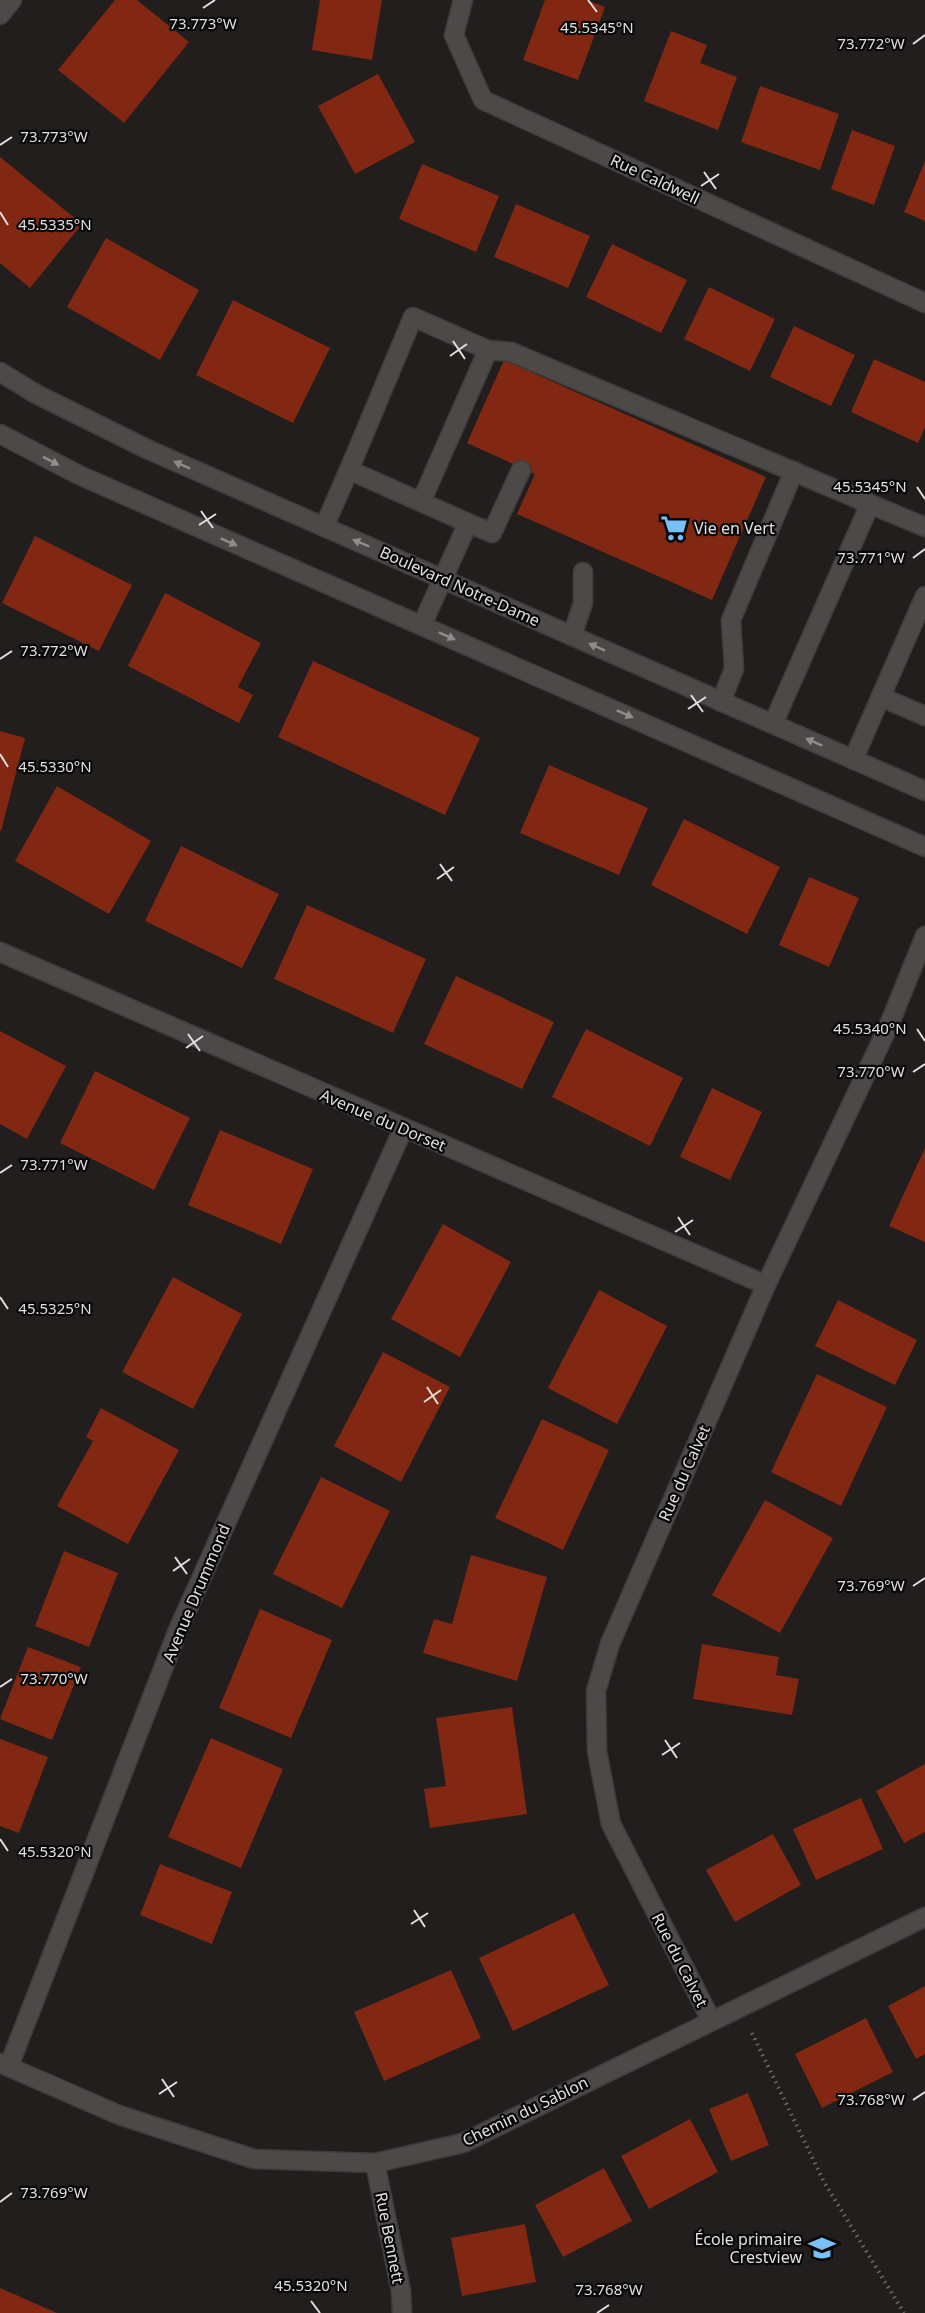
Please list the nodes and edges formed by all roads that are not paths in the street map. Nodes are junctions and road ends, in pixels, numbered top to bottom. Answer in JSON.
{"nodes":[{"id":1,"x":12,"y":0,"type":"edge"},
{"id":2,"x":463,"y":0,"type":"edge"},
{"id":3,"x":0,"y":15,"type":"edge"},
{"id":4,"x":925,"y":303,"type":"edge"},
{"id":5,"x":488,"y":350,"type":"junction"},
{"id":6,"x":0,"y":372,"type":"edge"},
{"id":7,"x":0,"y":434,"type":"edge"},
{"id":8,"x":349,"y":470,"type":"junction"},
{"id":9,"x":521,"y":470,"type":"dead end"},
{"id":10,"x":794,"y":471,"type":"junction"},
{"id":11,"x":421,"y":502,"type":"junction"},
{"id":12,"x":870,"y":504,"type":"junction"},
{"id":13,"x":468,"y":523,"type":"junction"},
{"id":14,"x":925,"y":526,"type":"edge"},
{"id":15,"x":324,"y":527,"type":"junction"},
{"id":16,"x":583,"y":572,"type":"dead end"},
{"id":17,"x":443,"y":578,"type":"junction"},
{"id":18,"x":925,"y":596,"type":"edge"},
{"id":19,"x":422,"y":625,"type":"junction"},
{"id":20,"x":572,"y":636,"type":"junction"},
{"id":21,"x":881,"y":697,"type":"junction"},
{"id":22,"x":721,"y":702,"type":"junction"},
{"id":23,"x":925,"y":717,"type":"edge"},
{"id":24,"x":773,"y":724,"type":"junction"},
{"id":25,"x":853,"y":760,"type":"junction"},
{"id":26,"x":925,"y":791,"type":"edge"},
{"id":27,"x":925,"y":846,"type":"edge"},
{"id":28,"x":925,"y":936,"type":"edge"},
{"id":29,"x":0,"y":952,"type":"edge"},
{"id":30,"x":403,"y":1129,"type":"junction"},
{"id":31,"x":766,"y":1285,"type":"junction"},
{"id":32,"x":925,"y":1917,"type":"edge"},
{"id":33,"x":711,"y":2020,"type":"junction"},
{"id":34,"x":4,"y":2065,"type":"edge"},
{"id":35,"x":375,"y":2163,"type":"junction"},
{"id":36,"x":402,"y":2313,"type":"edge"}],
"edges":[{"from":1,"to":3,"type":"street"},
{"from":2,"to":4,"type":"street","name":"Rue Caldwell"},
{"from":5,"to":8,"type":"street"},
{"from":5,"to":10,"type":"street"},
{"from":5,"to":11,"type":"street"},
{"from":15,"to":6,"type":"street","name":"Boulevard Notre-Dame","one_way":true},
{"from":7,"to":19,"type":"street","one_way":true},
{"from":8,"to":11,"type":"street"},
{"from":8,"to":15,"type":"street"},
{"from":9,"to":13,"type":"street"},
{"from":10,"to":12,"type":"street"},
{"from":10,"to":22,"type":"street"},
{"from":11,"to":13,"type":"street"},
{"from":12,"to":14,"type":"street"},
{"from":12,"to":24,"type":"street"},
{"from":13,"to":17,"type":"street"},
{"from":17,"to":15,"type":"street","name":"Boulevard Notre-Dame","one_way":true},
{"from":16,"to":20,"type":"street"},
{"from":17,"to":19,"type":"street"},
{"from":17,"to":20,"type":"street","name":"Boulevard Notre-Dame"},
{"from":18,"to":21,"type":"street"},
{"from":19,"to":27,"type":"street","one_way":true},
{"from":22,"to":20,"type":"street","name":"Boulevard Notre-Dame","one_way":true},
{"from":21,"to":23,"type":"street"},
{"from":21,"to":25,"type":"street"},
{"from":22,"to":24,"type":"street","name":"Boulevard Notre-Dame"},
{"from":25,"to":24,"type":"street","name":"Boulevard Notre-Dame","one_way":true},
{"from":25,"to":26,"type":"street","name":"Boulevard Notre-Dame"},
{"from":28,"to":31,"type":"street","name":"Rue du Calvet"},
{"from":29,"to":30,"type":"street","name":"Avenue du Dorset"},
{"from":30,"to":31,"type":"street","name":"Avenue du Dorset"},
{"from":30,"to":34,"type":"street","name":"Avenue Drummond"},
{"from":31,"to":33,"type":"street","name":"Rue du Calvet"},
{"from":32,"to":33,"type":"street","name":"Chemin du Sablon"},
{"from":33,"to":35,"type":"street","name":"Chemin du Sablon"},
{"from":34,"to":35,"type":"street","name":"Chemin du Sablon"},
{"from":35,"to":36,"type":"street","name":"Rue Bennett"}]}
